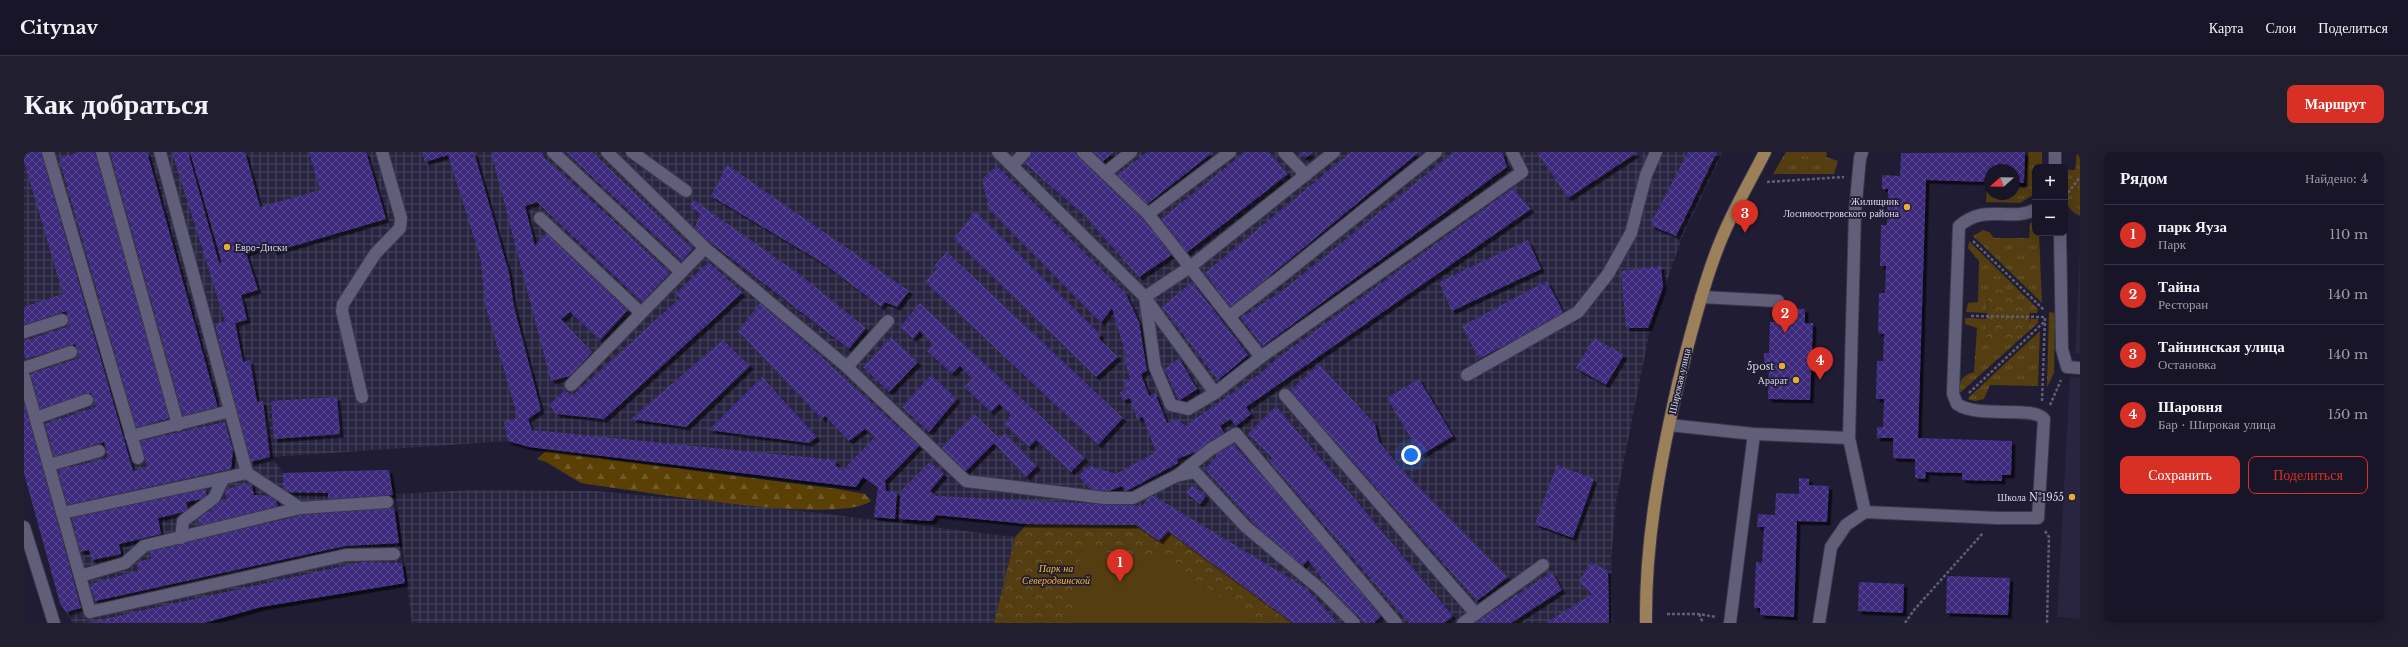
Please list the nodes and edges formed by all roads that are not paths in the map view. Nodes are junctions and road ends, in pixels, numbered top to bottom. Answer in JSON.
{"nodes":[{"id":1,"x":48,"y":152,"type":"edge"},
{"id":2,"x":102,"y":152,"type":"edge"},
{"id":3,"x":160,"y":152,"type":"edge"},
{"id":4,"x":382,"y":152,"type":"edge"},
{"id":5,"x":553,"y":152,"type":"edge"},
{"id":6,"x":607,"y":152,"type":"edge"},
{"id":7,"x":632,"y":152,"type":"edge"},
{"id":8,"x":998,"y":152,"type":"edge"},
{"id":9,"x":1025,"y":152,"type":"edge"},
{"id":10,"x":1083,"y":152,"type":"edge"},
{"id":11,"x":1131,"y":152,"type":"edge"},
{"id":12,"x":1230,"y":152,"type":"edge"},
{"id":13,"x":1284,"y":152,"type":"edge"},
{"id":14,"x":1334,"y":152,"type":"edge"},
{"id":15,"x":1436,"y":152,"type":"edge"},
{"id":16,"x":1512,"y":152,"type":"edge"},
{"id":17,"x":1656,"y":152,"type":"edge"},
{"id":18,"x":1765,"y":152,"type":"edge"},
{"id":19,"x":1862,"y":152,"type":"edge"},
{"id":20,"x":2055,"y":152,"type":"edge"},
{"id":21,"x":2055,"y":164,"type":"edge"},
{"id":22,"x":1013,"y":165,"type":"junction"},
{"id":23,"x":1105,"y":173,"type":"junction"},
{"id":24,"x":1306,"y":175,"type":"junction"},
{"id":25,"x":686,"y":191,"type":"dead end"},
{"id":26,"x":2032,"y":211,"type":"edge"},
{"id":27,"x":1148,"y":214,"type":"junction"},
{"id":28,"x":540,"y":218,"type":"dead end"},
{"id":29,"x":2060,"y":236,"type":"edge"},
{"id":30,"x":705,"y":248,"type":"junction"},
{"id":31,"x":1190,"y":267,"type":"junction"},
{"id":32,"x":681,"y":272,"type":"junction"},
{"id":33,"x":1145,"y":297,"type":"junction"},
{"id":34,"x":1702,"y":297,"type":"junction"},
{"id":35,"x":1778,"y":301,"type":"dead end"},
{"id":36,"x":641,"y":313,"type":"junction"},
{"id":37,"x":1230,"y":316,"type":"junction"},
{"id":38,"x":62,"y":320,"type":"dead end"},
{"id":39,"x":888,"y":322,"type":"dead end"},
{"id":40,"x":24,"y":332,"type":"edge"},
{"id":41,"x":71,"y":352,"type":"dead end"},
{"id":42,"x":1262,"y":357,"type":"junction"},
{"id":43,"x":847,"y":367,"type":"junction"},
{"id":44,"x":24,"y":368,"type":"edge"},
{"id":45,"x":2080,"y":368,"type":"edge"},
{"id":46,"x":1467,"y":374,"type":"dead end"},
{"id":47,"x":24,"y":377,"type":"edge"},
{"id":48,"x":572,"y":385,"type":"dead end"},
{"id":49,"x":1215,"y":393,"type":"junction"},
{"id":50,"x":1286,"y":395,"type":"dead end"},
{"id":51,"x":362,"y":397,"type":"dead end"},
{"id":52,"x":87,"y":400,"type":"dead end"},
{"id":53,"x":230,"y":410,"type":"junction"},
{"id":54,"x":36,"y":418,"type":"junction"},
{"id":55,"x":178,"y":425,"type":"junction"},
{"id":56,"x":1669,"y":425,"type":"junction"},
{"id":57,"x":1754,"y":434,"type":"junction"},
{"id":58,"x":131,"y":436,"type":"junction"},
{"id":59,"x":1849,"y":438,"type":"junction"},
{"id":60,"x":99,"y":451,"type":"dead end"},
{"id":61,"x":138,"y":458,"type":"dead end"},
{"id":62,"x":49,"y":465,"type":"junction"},
{"id":63,"x":247,"y":473,"type":"junction"},
{"id":64,"x":1176,"y":476,"type":"junction"},
{"id":65,"x":222,"y":479,"type":"junction"},
{"id":66,"x":387,"y":502,"type":"dead end"},
{"id":67,"x":300,"y":508,"type":"junction"},
{"id":68,"x":1866,"y":512,"type":"junction"},
{"id":69,"x":62,"y":513,"type":"junction"},
{"id":70,"x":24,"y":527,"type":"edge"},
{"id":71,"x":181,"y":538,"type":"junction"},
{"id":72,"x":394,"y":554,"type":"dead end"},
{"id":73,"x":1543,"y":565,"type":"dead end"},
{"id":74,"x":80,"y":576,"type":"junction"},
{"id":75,"x":1476,"y":614,"type":"junction"},
{"id":76,"x":1730,"y":621,"type":"edge"},
{"id":77,"x":54,"y":623,"type":"edge"},
{"id":78,"x":1354,"y":623,"type":"edge"},
{"id":79,"x":1396,"y":623,"type":"edge"},
{"id":80,"x":1463,"y":623,"type":"edge"},
{"id":81,"x":1646,"y":623,"type":"edge"},
{"id":82,"x":1819,"y":623,"type":"edge"}],
"edges":[{"from":1,"to":58,"type":"street"},
{"from":2,"to":55,"type":"street"},
{"from":3,"to":53,"type":"street"},
{"from":4,"to":51,"type":"street"},
{"from":5,"to":32,"type":"street"},
{"from":6,"to":30,"type":"street"},
{"from":7,"to":25,"type":"street"},
{"from":8,"to":22,"type":"street"},
{"from":9,"to":22,"type":"street"},
{"from":10,"to":23,"type":"street"},
{"from":11,"to":23,"type":"street"},
{"from":12,"to":27,"type":"street"},
{"from":13,"to":24,"type":"street"},
{"from":14,"to":24,"type":"street"},
{"from":15,"to":37,"type":"street"},
{"from":16,"to":42,"type":"street"},
{"from":17,"to":46,"type":"street"},
{"from":18,"to":34,"type":"main road","name":"Широкая улица"},
{"from":19,"to":59,"type":"street"},
{"from":20,"to":21,"type":"street"},
{"from":22,"to":33,"type":"street"},
{"from":23,"to":27,"type":"street"},
{"from":24,"to":31,"type":"street"},
{"from":26,"to":68,"type":"street"},
{"from":27,"to":31,"type":"street"},
{"from":28,"to":36,"type":"street"},
{"from":29,"to":45,"type":"street"},
{"from":30,"to":32,"type":"street"},
{"from":30,"to":43,"type":"street"},
{"from":31,"to":33,"type":"street"},
{"from":31,"to":37,"type":"street"},
{"from":32,"to":36,"type":"street"},
{"from":33,"to":49,"type":"street"},
{"from":33,"to":49,"type":"street"},
{"from":34,"to":35,"type":"street"},
{"from":34,"to":56,"type":"main road","name":"Широкая улица"},
{"from":36,"to":48,"type":"street"},
{"from":37,"to":42,"type":"street"},
{"from":38,"to":40,"type":"street"},
{"from":39,"to":43,"type":"street"},
{"from":41,"to":44,"type":"street"},
{"from":42,"to":49,"type":"street"},
{"from":43,"to":64,"type":"street"},
{"from":47,"to":54,"type":"street"},
{"from":50,"to":75,"type":"street"},
{"from":52,"to":54,"type":"street"},
{"from":53,"to":55,"type":"street"},
{"from":53,"to":63,"type":"street"},
{"from":54,"to":62,"type":"street"},
{"from":55,"to":58,"type":"street"},
{"from":56,"to":57,"type":"street"},
{"from":56,"to":81,"type":"main road","name":"Широкая улица"},
{"from":57,"to":59,"type":"street"},
{"from":57,"to":76,"type":"street"},
{"from":58,"to":61,"type":"street"},
{"from":59,"to":68,"type":"street"},
{"from":60,"to":62,"type":"street"},
{"from":62,"to":69,"type":"street"},
{"from":63,"to":65,"type":"street"},
{"from":63,"to":67,"type":"street"},
{"from":64,"to":78,"type":"street"},
{"from":64,"to":79,"type":"street"},
{"from":65,"to":69,"type":"street"},
{"from":65,"to":71,"type":"street"},
{"from":66,"to":67,"type":"street"},
{"from":67,"to":71,"type":"street"},
{"from":68,"to":82,"type":"street"},
{"from":69,"to":74,"type":"street"},
{"from":70,"to":77,"type":"street"},
{"from":71,"to":74,"type":"street"},
{"from":72,"to":74,"type":"street"},
{"from":73,"to":75,"type":"street"},
{"from":75,"to":80,"type":"street"}]}
